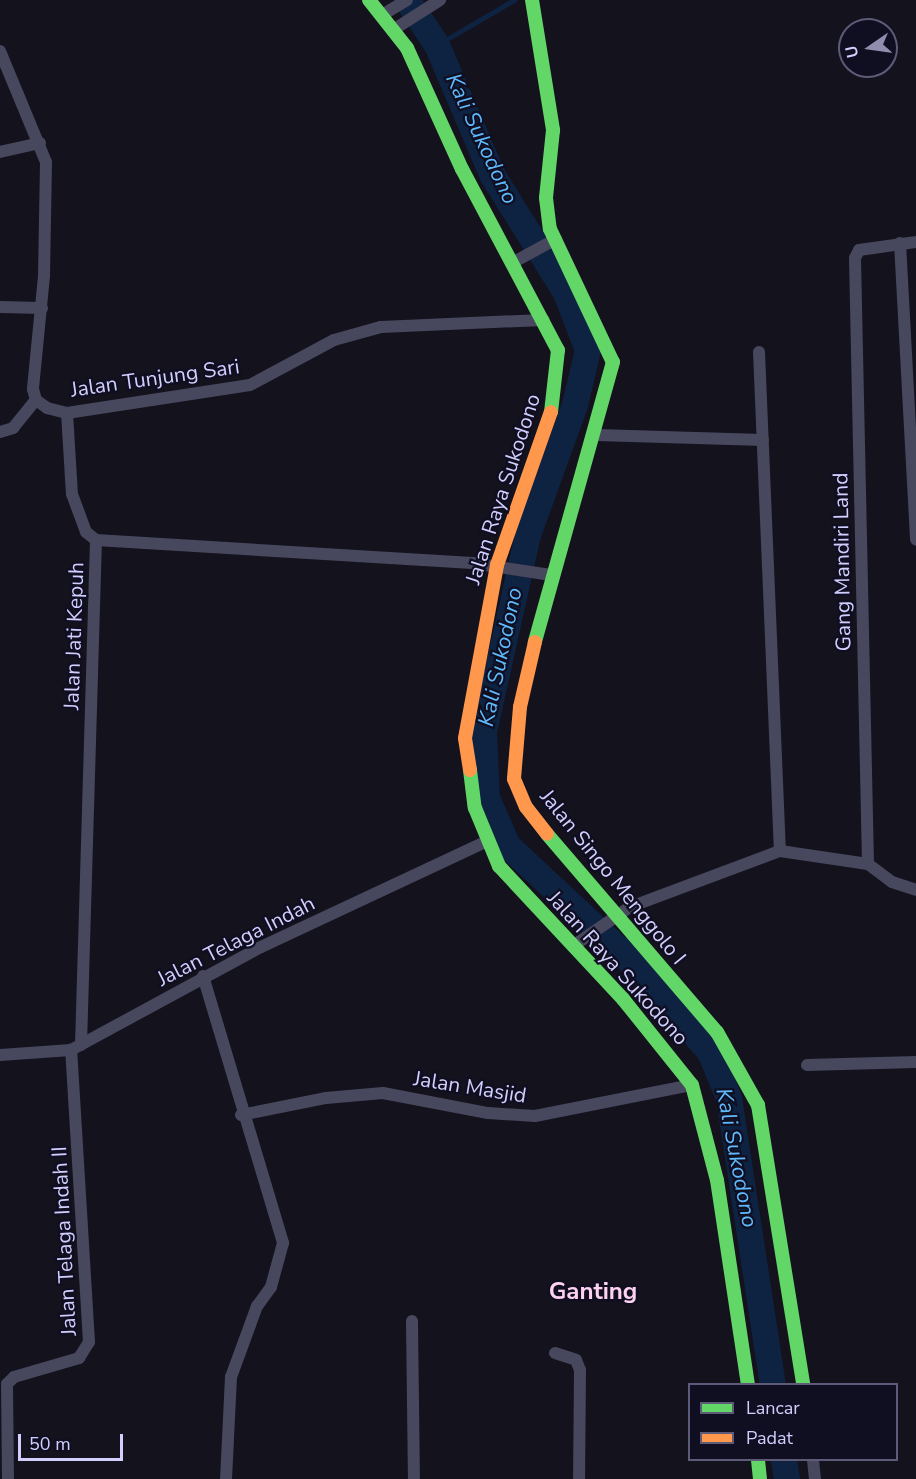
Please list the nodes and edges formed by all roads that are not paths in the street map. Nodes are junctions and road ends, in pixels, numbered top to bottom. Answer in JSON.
{"nodes":[{"id":1,"x":369,"y":0,"type":"edge"},
{"id":2,"x":406,"y":0,"type":"edge"},
{"id":3,"x":532,"y":0,"type":"edge"},
{"id":4,"x":436,"y":3,"type":"edge"},
{"id":5,"x":386,"y":13,"type":"junction"},
{"id":6,"x":396,"y":28,"type":"junction"},
{"id":7,"x":0,"y":51,"type":"edge"},
{"id":8,"x":40,"y":143,"type":"junction"},
{"id":9,"x":0,"y":152,"type":"edge"},
{"id":10,"x":550,"y":242,"type":"junction"},
{"id":11,"x":916,"y":242,"type":"edge"},
{"id":12,"x":900,"y":243,"type":"junction"},
{"id":13,"x":515,"y":262,"type":"junction"},
{"id":14,"x":0,"y":307,"type":"edge"},
{"id":15,"x":42,"y":308,"type":"junction"},
{"id":16,"x":544,"y":320,"type":"junction"},
{"id":17,"x":759,"y":352,"type":"dead end"},
{"id":18,"x":36,"y":400,"type":"junction"},
{"id":19,"x":67,"y":412,"type":"junction"},
{"id":20,"x":0,"y":432,"type":"edge"},
{"id":21,"x":597,"y":435,"type":"junction"},
{"id":22,"x":763,"y":440,"type":"junction"},
{"id":23,"x":96,"y":540,"type":"junction"},
{"id":24,"x":916,"y":540,"type":"edge"},
{"id":25,"x":502,"y":566,"type":"junction"},
{"id":26,"x":546,"y":574,"type":"junction"},
{"id":27,"x":485,"y":842,"type":"junction"},
{"id":28,"x":780,"y":851,"type":"junction"},
{"id":29,"x":868,"y":864,"type":"junction"},
{"id":30,"x":916,"y":890,"type":"edge"},
{"id":31,"x":916,"y":898,"type":"edge"},
{"id":32,"x":611,"y":917,"type":"junction"},
{"id":33,"x":575,"y":943,"type":"junction"},
{"id":34,"x":203,"y":976,"type":"junction"},
{"id":35,"x":76,"y":1048,"type":"junction"},
{"id":36,"x":0,"y":1054,"type":"edge"},
{"id":37,"x":916,"y":1062,"type":"edge"},
{"id":38,"x":807,"y":1065,"type":"dead end"},
{"id":39,"x":692,"y":1086,"type":"junction"},
{"id":40,"x":242,"y":1115,"type":"junction"},
{"id":41,"x":412,"y":1321,"type":"dead end"},
{"id":42,"x":555,"y":1353,"type":"dead end"},
{"id":43,"x":748,"y":1383,"type":"edge"},
{"id":44,"x":803,"y":1383,"type":"edge"},
{"id":45,"x":758,"y":1461,"type":"edge"},
{"id":46,"x":813,"y":1461,"type":"edge"},
{"id":47,"x":8,"y":1479,"type":"edge"},
{"id":48,"x":226,"y":1479,"type":"edge"},
{"id":49,"x":414,"y":1479,"type":"edge"},
{"id":50,"x":579,"y":1479,"type":"edge"},
{"id":51,"x":760,"y":1479,"type":"edge"},
{"id":52,"x":815,"y":1479,"type":"edge"}],
"edges":[{"from":1,"to":5,"type":"main road","name":"Jalan Raya Sukodono"},
{"from":2,"to":5,"type":"street"},
{"from":3,"to":10,"type":"main road","name":"Jalan Singo Menggolo I"},
{"from":4,"to":6,"type":"street"},
{"from":5,"to":6,"type":"main road","name":"Jalan Raya Sukodono"},
{"from":6,"to":13,"type":"main road","name":"Jalan Raya Sukodono"},
{"from":7,"to":8,"type":"street"},
{"from":8,"to":9,"type":"street"},
{"from":8,"to":15,"type":"street"},
{"from":10,"to":13,"type":"street"},
{"from":10,"to":21,"type":"main road","name":"Jalan Singo Menggolo I"},
{"from":11,"to":12,"type":"street"},
{"from":12,"to":24,"type":"street"},
{"from":12,"to":29,"type":"street","name":"Gang Mandiri Land"},
{"from":13,"to":16,"type":"main road","name":"Jalan Raya Sukodono"},
{"from":14,"to":15,"type":"street"},
{"from":15,"to":18,"type":"street"},
{"from":16,"to":19,"type":"street","name":"Jalan Tunjung Sari"},
{"from":16,"to":25,"type":"main road","name":"Jalan Raya Sukodono"},
{"from":17,"to":22,"type":"street"},
{"from":18,"to":19,"type":"street","name":"Jalan Tunjung Sari"},
{"from":18,"to":20,"type":"street"},
{"from":19,"to":23,"type":"street"},
{"from":21,"to":22,"type":"street"},
{"from":21,"to":26,"type":"main road","name":"Jalan Singo Menggolo I"},
{"from":22,"to":28,"type":"street"},
{"from":23,"to":25,"type":"street","name":"Jalan Jati Kepuh"},
{"from":23,"to":35,"type":"street","name":"Jalan Jati Kepuh"},
{"from":25,"to":26,"type":"street","name":"Jalan Jati Kepuh"},
{"from":25,"to":27,"type":"main road","name":"Jalan Raya Sukodono"},
{"from":26,"to":32,"type":"main road","name":"Jalan Singo Menggolo I"},
{"from":27,"to":33,"type":"main road","name":"Jalan Raya Sukodono"},
{"from":27,"to":34,"type":"street","name":"Jalan Telaga Indah"},
{"from":28,"to":29,"type":"street"},
{"from":28,"to":32,"type":"street"},
{"from":29,"to":30,"type":"street"},
{"from":30,"to":31,"type":"street"},
{"from":32,"to":33,"type":"street"},
{"from":32,"to":44,"type":"main road","name":"Jalan Singo Menggolo I"},
{"from":33,"to":39,"type":"main road","name":"Jalan Raya Sukodono"},
{"from":34,"to":35,"type":"street","name":"Jalan Telaga Indah"},
{"from":34,"to":40,"type":"street"},
{"from":35,"to":36,"type":"street","name":"Jalan Telaga Indah"},
{"from":35,"to":47,"type":"street","name":"Jalan Telaga Indah II"},
{"from":37,"to":38,"type":"street"},
{"from":39,"to":40,"type":"street","name":"Jalan Masjid"},
{"from":39,"to":43,"type":"main road","name":"Jalan Raya Sukodono"},
{"from":40,"to":48,"type":"street"},
{"from":41,"to":49,"type":"street"},
{"from":42,"to":50,"type":"street"},
{"from":45,"to":51,"type":"main road"},
{"from":46,"to":52,"type":"street"}]}
